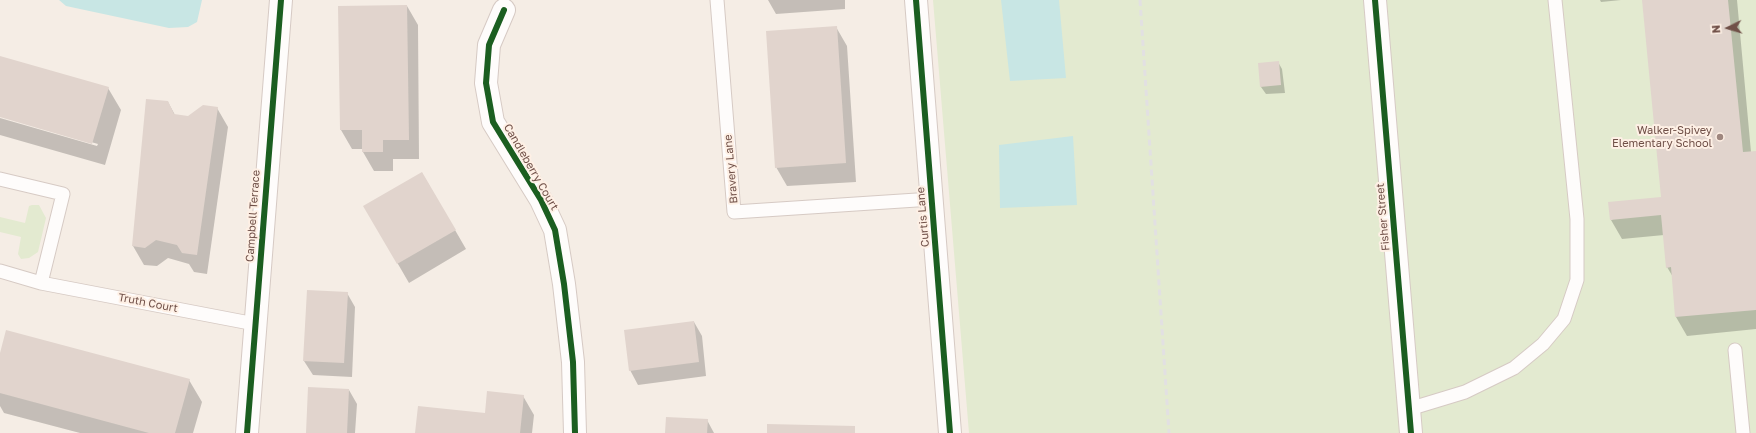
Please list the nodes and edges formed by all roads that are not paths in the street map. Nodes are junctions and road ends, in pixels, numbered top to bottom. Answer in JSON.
{"nodes":[{"id":1,"x":281,"y":0,"type":"edge"},
{"id":2,"x":717,"y":0,"type":"edge"},
{"id":3,"x":916,"y":0,"type":"edge"},
{"id":4,"x":1376,"y":0,"type":"edge"},
{"id":5,"x":1555,"y":0,"type":"edge"},
{"id":6,"x":504,"y":10,"type":"dead end"},
{"id":7,"x":0,"y":179,"type":"edge"},
{"id":8,"x":932,"y":199,"type":"junction"},
{"id":9,"x":0,"y":271,"type":"edge"},
{"id":10,"x":41,"y":282,"type":"junction"},
{"id":11,"x":255,"y":324,"type":"junction"},
{"id":12,"x":1735,"y":350,"type":"dead end"},
{"id":13,"x":1409,"y":409,"type":"junction"},
{"id":14,"x":247,"y":433,"type":"edge"},
{"id":15,"x":575,"y":433,"type":"edge"},
{"id":16,"x":950,"y":433,"type":"edge"},
{"id":17,"x":1411,"y":433,"type":"edge"},
{"id":18,"x":1743,"y":433,"type":"edge"}],
"edges":[{"from":1,"to":11,"type":"street","name":"Campbell Terrace"},
{"from":2,"to":8,"type":"lane","name":"Bravery Lane"},
{"from":3,"to":8,"type":"street","name":"Curtis Lane"},
{"from":4,"to":13,"type":"street","name":"Fisher Street"},
{"from":5,"to":13,"type":"lane"},
{"from":6,"to":15,"type":"street","name":"Candleberry Court"},
{"from":7,"to":10,"type":"lane"},
{"from":8,"to":16,"type":"street","name":"Curtis Lane"},
{"from":9,"to":10,"type":"lane","name":"Truth Court"},
{"from":10,"to":11,"type":"lane","name":"Truth Court"},
{"from":11,"to":14,"type":"street","name":"Campbell Terrace"},
{"from":12,"to":18,"type":"lane"},
{"from":13,"to":17,"type":"street","name":"Fisher Street"}]}
